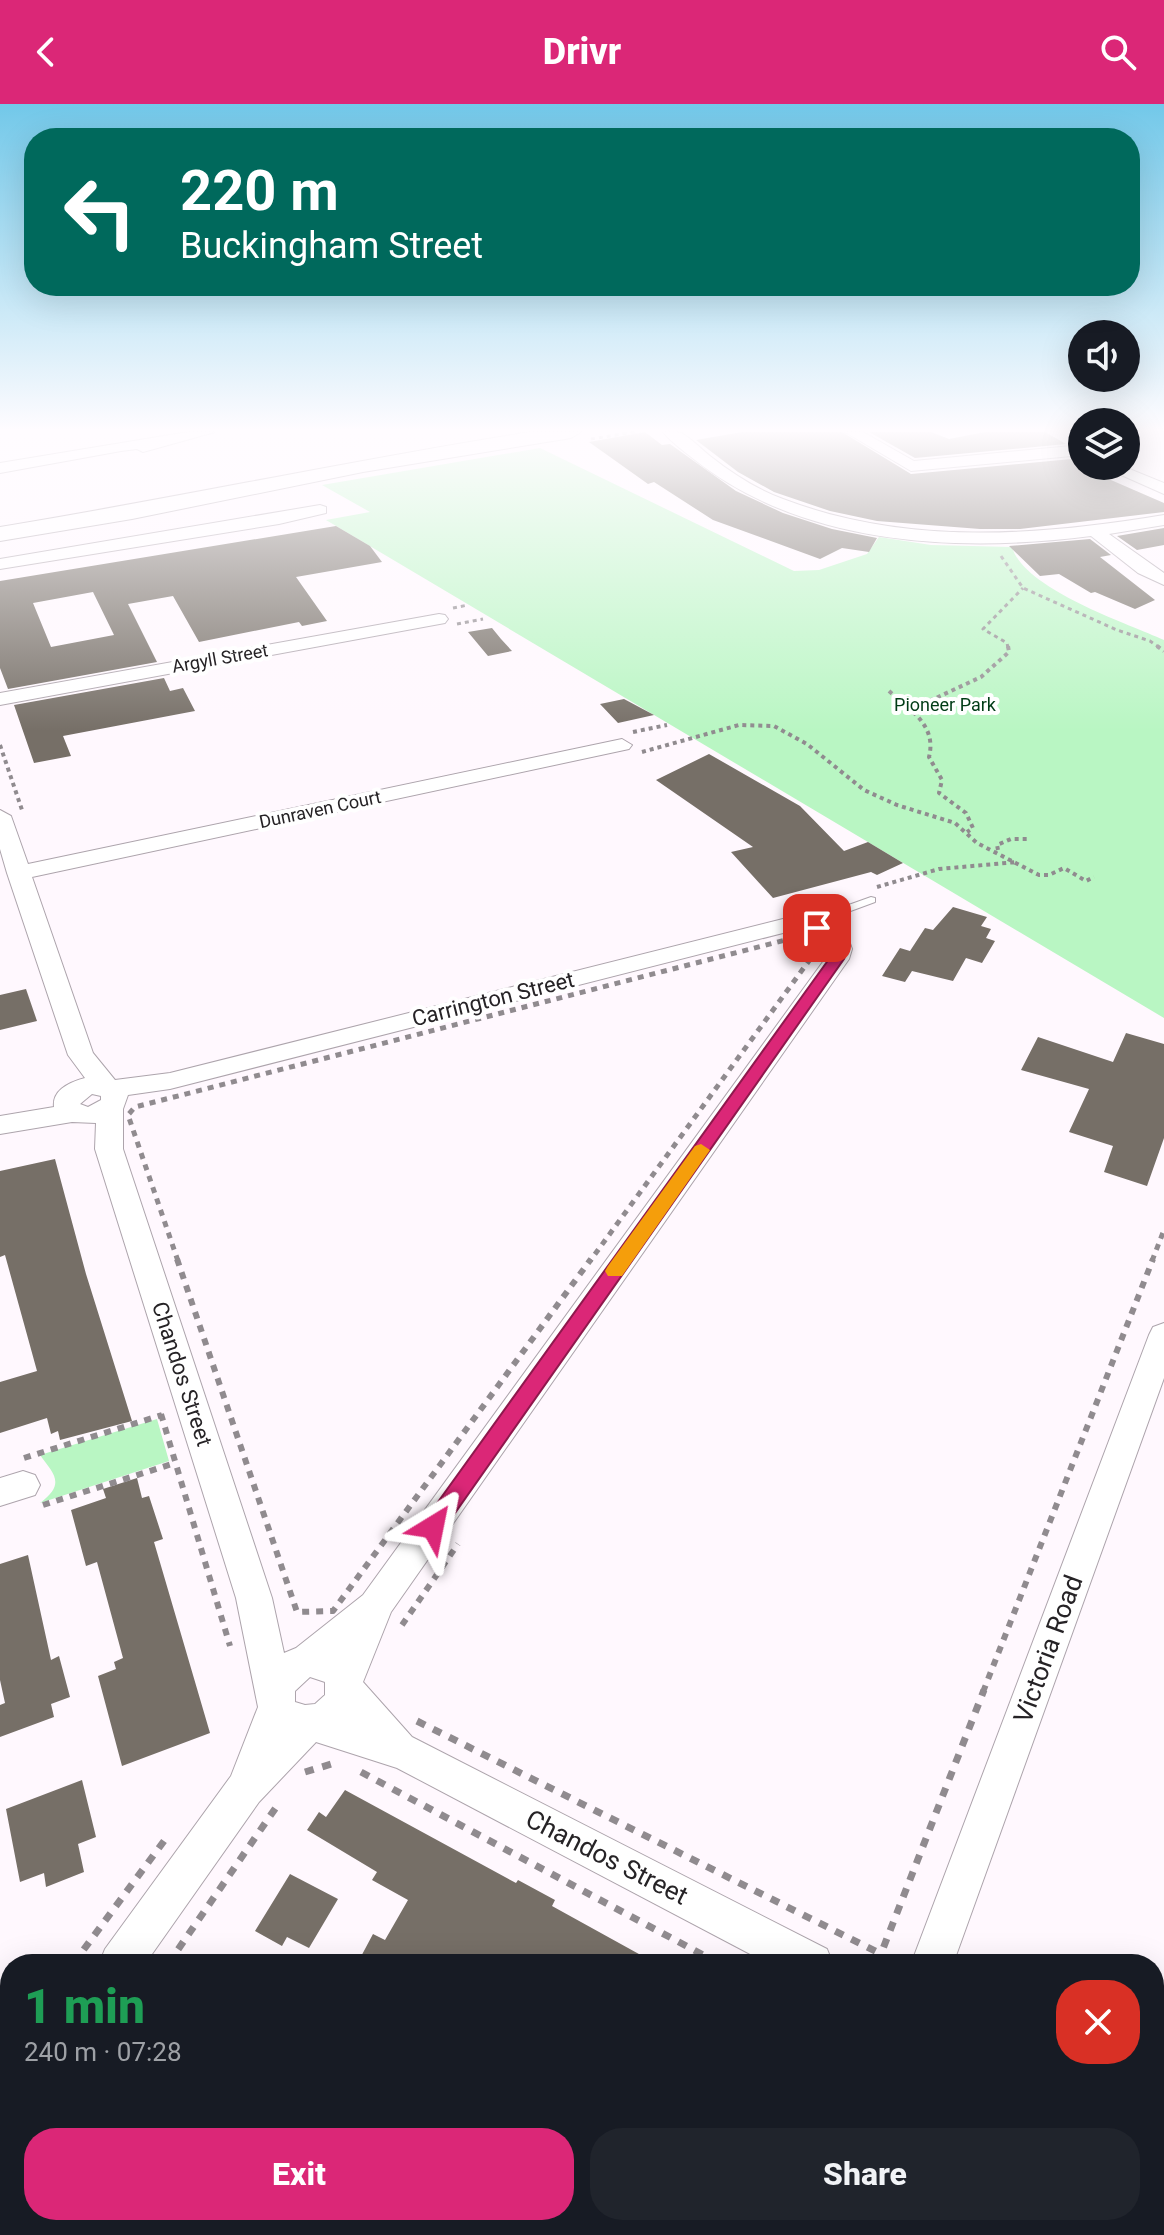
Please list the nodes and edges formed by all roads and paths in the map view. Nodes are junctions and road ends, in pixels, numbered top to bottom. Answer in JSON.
{"nodes":[{"id":1,"x":202,"y":531,"type":"edge"},
{"id":2,"x":895,"y":531,"type":"edge"},
{"id":3,"x":1077,"y":531,"type":"edge"},
{"id":4,"x":1096,"y":531,"type":"edge"},
{"id":5,"x":987,"y":539,"type":"junction"},
{"id":6,"x":0,"y":564,"type":"edge"},
{"id":7,"x":1164,"y":580,"type":"edge"},
{"id":8,"x":1023,"y":588,"type":"junction"},
{"id":9,"x":439,"y":619,"type":"dead end"},
{"id":10,"x":1164,"y":651,"type":"edge"},
{"id":11,"x":889,"y":691,"type":"dead end"},
{"id":12,"x":0,"y":699,"type":"edge"},
{"id":13,"x":908,"y":711,"type":"junction"},
{"id":14,"x":0,"y":745,"type":"edge"},
{"id":15,"x":622,"y":745,"type":"joint"},
{"id":16,"x":12,"y":816,"type":"edge"},
{"id":17,"x":967,"y":832,"type":"junction"},
{"id":18,"x":1030,"y":839,"type":"dead end"},
{"id":19,"x":999,"y":851,"type":"junction"},
{"id":20,"x":1017,"y":862,"type":"junction"},
{"id":21,"x":18,"y":873,"type":"junction"},
{"id":22,"x":1094,"y":877,"type":"dead end"},
{"id":23,"x":871,"y":898,"type":"joint"},
{"id":24,"x":817,"y":928,"type":"junction"},
{"id":25,"x":81,"y":1055,"type":"junction"},
{"id":26,"x":110,"y":1097,"type":"junction"},
{"id":27,"x":72,"y":1105,"type":"junction"},
{"id":28,"x":3,"y":1124,"type":"edge"},
{"id":29,"x":109,"y":1149,"type":"junction"},
{"id":30,"x":1164,"y":1230,"type":"edge"},
{"id":31,"x":1164,"y":1335,"type":"edge"},
{"id":32,"x":157,"y":1400,"type":"dead end"},
{"id":33,"x":162,"y":1415,"type":"junction"},
{"id":34,"x":175,"y":1463,"type":"junction"},
{"id":35,"x":17,"y":1487,"type":"edge"},
{"id":36,"x":468,"y":1531,"type":"dead end"},
{"id":37,"x":254,"y":1598,"type":"junction"},
{"id":38,"x":374,"y":1610,"type":"junction"},
{"id":39,"x":232,"y":1653,"type":"dead end"},
{"id":40,"x":307,"y":1661,"type":"junction"},
{"id":41,"x":345,"y":1683,"type":"junction"},
{"id":42,"x":293,"y":1712,"type":"junction"},
{"id":43,"x":407,"y":1735,"type":"junction"},
{"id":44,"x":299,"y":1774,"type":"dead end"},
{"id":45,"x":285,"y":1795,"type":"dead end"},
{"id":46,"x":167,"y":1836,"type":"dead end"},
{"id":47,"x":80,"y":1954,"type":"edge"},
{"id":48,"x":127,"y":1954,"type":"edge"},
{"id":49,"x":175,"y":1954,"type":"edge"},
{"id":50,"x":701,"y":1954,"type":"edge"},
{"id":51,"x":794,"y":1954,"type":"edge"},
{"id":52,"x":881,"y":1954,"type":"joint"},
{"id":53,"x":936,"y":1954,"type":"edge"}],
"edges":[{"from":1,"to":6,"type":"street"},
{"from":2,"to":5,"type":"street"},
{"from":3,"to":5,"type":"street"},
{"from":4,"to":7,"type":"street"},
{"from":5,"to":8,"type":"path"},
{"from":8,"to":10,"type":"path"},
{"from":8,"to":13,"type":"path"},
{"from":9,"to":12,"type":"street","name":"Argyll Street"},
{"from":11,"to":13,"type":"path"},
{"from":13,"to":17,"type":"path"},
{"from":14,"to":16,"type":"path"},
{"from":15,"to":17,"type":"path"},
{"from":15,"to":21,"type":"street","name":"Dunraven Court"},
{"from":16,"to":21,"type":"street"},
{"from":17,"to":19,"type":"path"},
{"from":18,"to":19,"type":"path"},
{"from":19,"to":20,"type":"path"},
{"from":20,"to":22,"type":"path"},
{"from":20,"to":23,"type":"path"},
{"from":21,"to":25,"type":"street"},
{"from":23,"to":24,"type":"lane"},
{"from":24,"to":26,"type":"street","name":"Carrington Street"},
{"from":24,"to":38,"type":"street"},
{"from":25,"to":26,"type":"street"},
{"from":25,"to":27,"type":"street"},
{"from":26,"to":27,"type":"street","name":"Carrington Street"},
{"from":26,"to":29,"type":"street"},
{"from":27,"to":28,"type":"street","name":"Carrington Street"},
{"from":27,"to":29,"type":"street"},
{"from":29,"to":37,"type":"street","name":"Chandos Street"},
{"from":30,"to":52,"type":"path"},
{"from":31,"to":53,"type":"street","name":"Victoria Road"},
{"from":32,"to":33,"type":"path"},
{"from":33,"to":34,"type":"path"},
{"from":33,"to":35,"type":"path"},
{"from":34,"to":35,"type":"path"},
{"from":34,"to":39,"type":"path"},
{"from":36,"to":38,"type":"path"},
{"from":37,"to":40,"type":"street","name":"Chandos Street"},
{"from":37,"to":42,"type":"street","name":"Chandos Street"},
{"from":38,"to":38,"type":"path"},
{"from":38,"to":40,"type":"street"},
{"from":38,"to":41,"type":"street"},
{"from":40,"to":41,"type":"street","name":"Chandos Street"},
{"from":40,"to":42,"type":"street"},
{"from":41,"to":42,"type":"street"},
{"from":41,"to":43,"type":"street","name":"Chandos Street"},
{"from":42,"to":43,"type":"street","name":"Chandos Street"},
{"from":42,"to":48,"type":"street"},
{"from":43,"to":51,"type":"street","name":"Chandos Street"},
{"from":43,"to":52,"type":"path"},
{"from":44,"to":50,"type":"path"},
{"from":45,"to":49,"type":"path"},
{"from":46,"to":47,"type":"path"}]}
